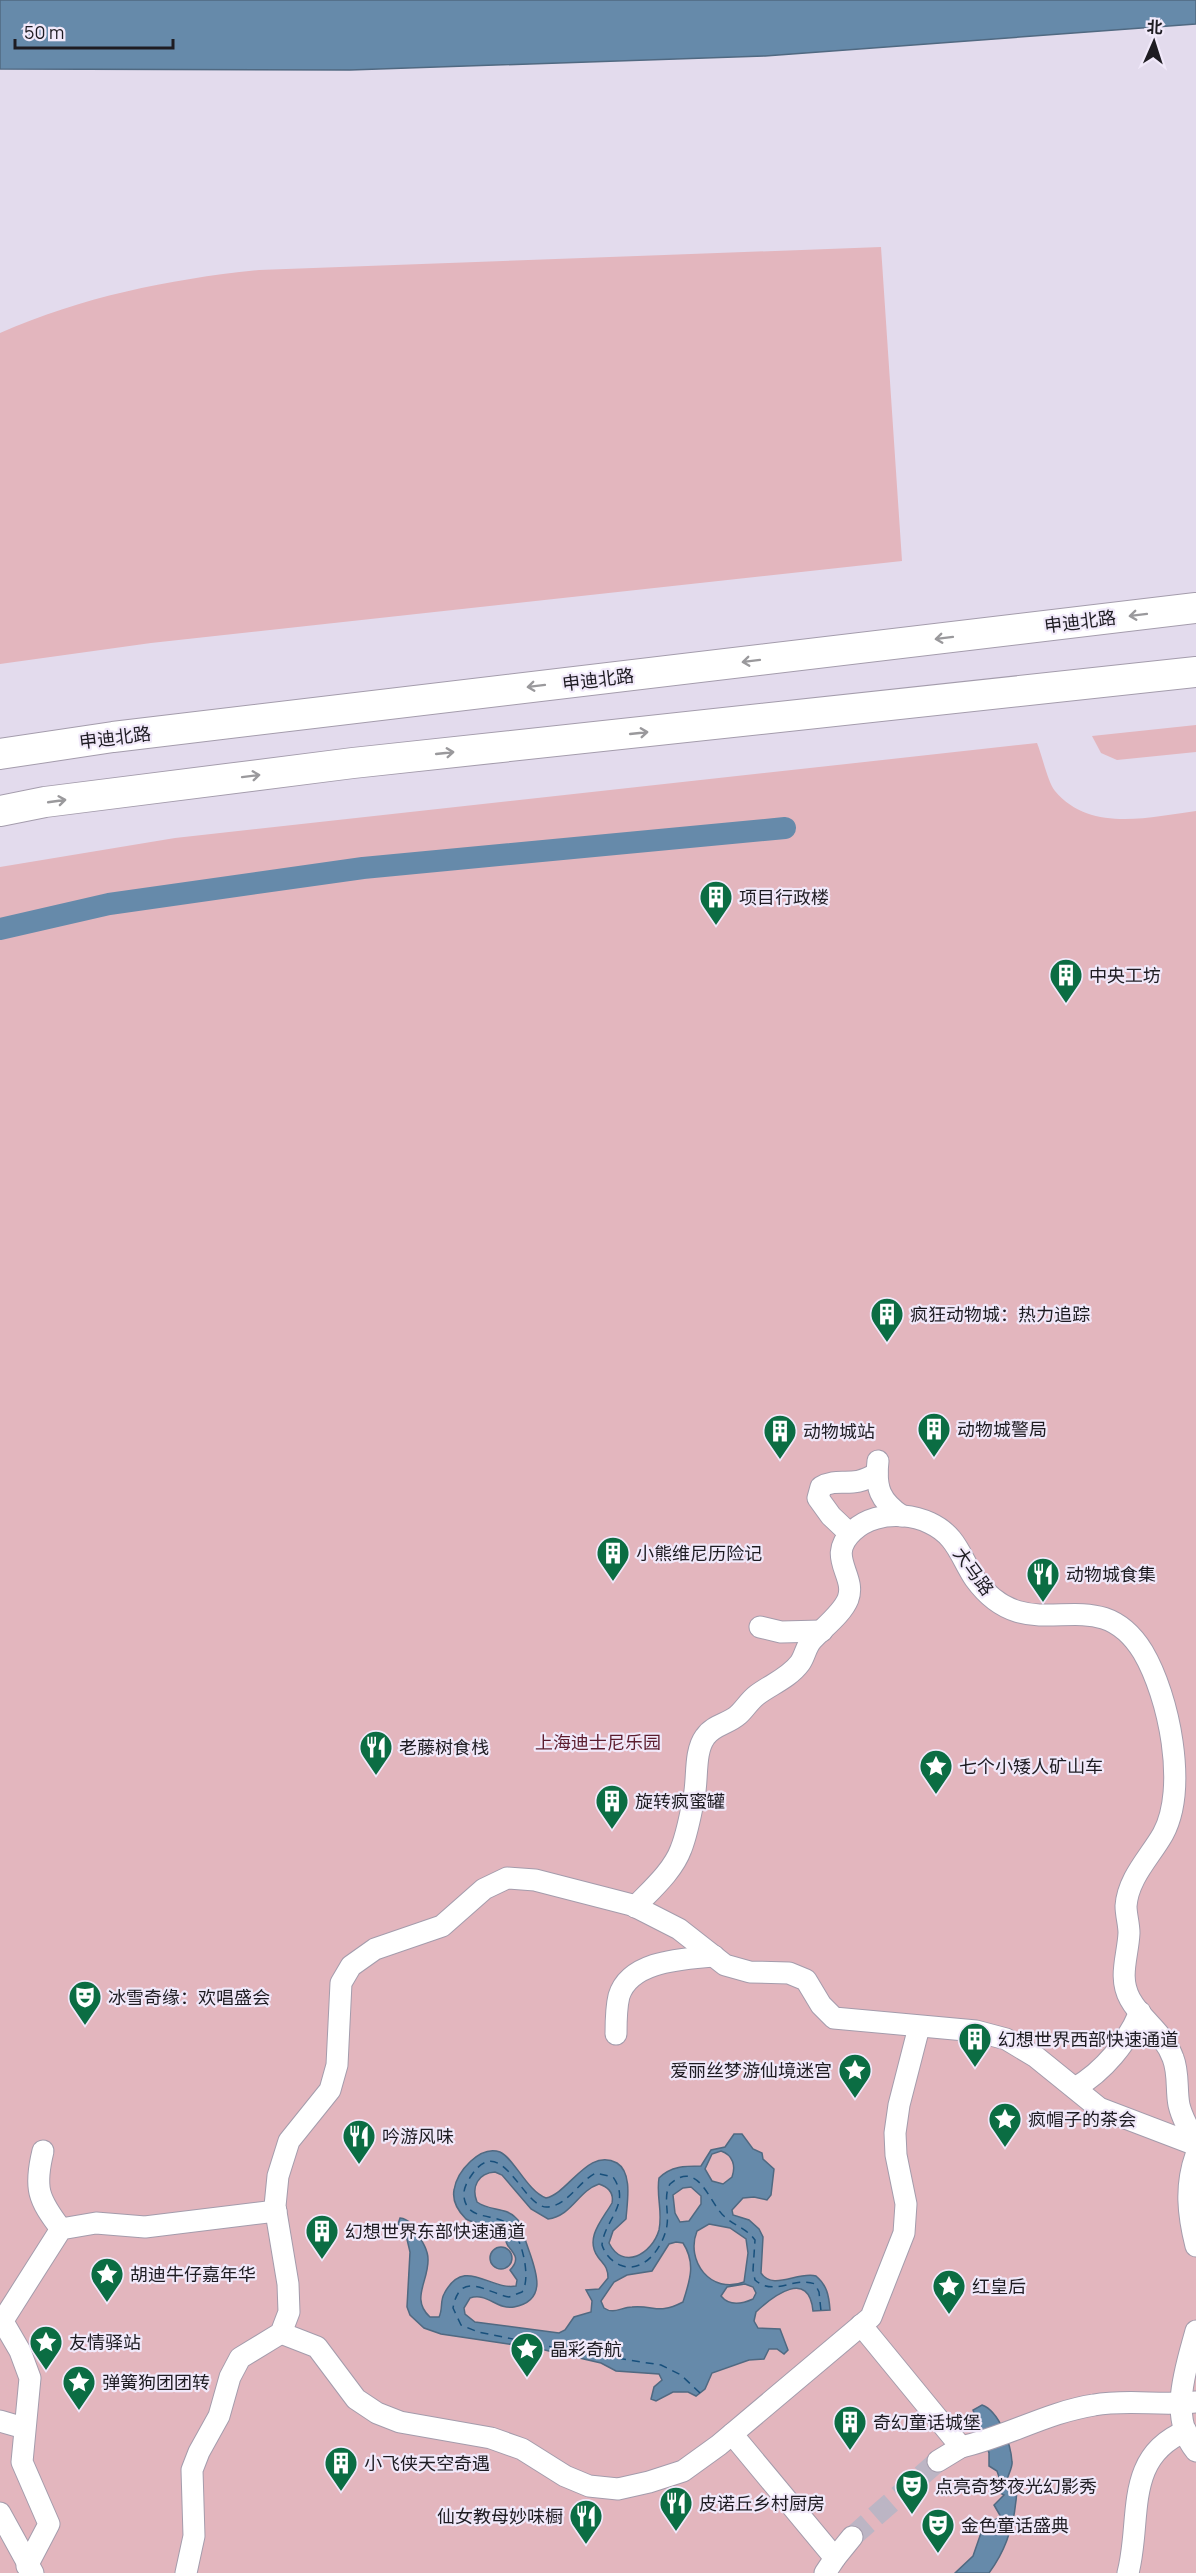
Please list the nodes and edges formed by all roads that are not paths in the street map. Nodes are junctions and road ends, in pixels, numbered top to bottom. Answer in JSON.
{"nodes":[{"id":1,"x":1196,"y":608,"type":"edge"},
{"id":2,"x":1196,"y":672,"type":"edge"},
{"id":3,"x":0,"y":754,"type":"edge"},
{"id":4,"x":0,"y":811,"type":"edge"},
{"id":5,"x":902,"y":1516,"type":"junction"},
{"id":6,"x":849,"y":1533,"type":"junction"},
{"id":7,"x":760,"y":1627,"type":"dead end"},
{"id":8,"x":822,"y":1631,"type":"junction"},
{"id":9,"x":635,"y":1907,"type":"junction"},
{"id":10,"x":714,"y":1956,"type":"junction"},
{"id":11,"x":1140,"y":2012,"type":"junction"},
{"id":12,"x":919,"y":2027,"type":"junction"},
{"id":13,"x":616,"y":2034,"type":"dead end"},
{"id":14,"x":1075,"y":2088,"type":"junction"},
{"id":15,"x":1196,"y":2144,"type":"edge"},
{"id":16,"x":43,"y":2151,"type":"dead end"},
{"id":17,"x":1196,"y":2154,"type":"edge"},
{"id":18,"x":276,"y":2211,"type":"junction"},
{"id":19,"x":61,"y":2229,"type":"junction"},
{"id":20,"x":1196,"y":2246,"type":"edge"},
{"id":21,"x":1,"y":2322,"type":"edge"},
{"id":22,"x":861,"y":2325,"type":"junction"},
{"id":23,"x":1196,"y":2331,"type":"edge"},
{"id":24,"x":280,"y":2333,"type":"junction"},
{"id":25,"x":1189,"y":2403,"type":"edge"},
{"id":26,"x":0,"y":2421,"type":"edge"},
{"id":27,"x":24,"y":2427,"type":"junction"},
{"id":28,"x":1186,"y":2430,"type":"junction"},
{"id":29,"x":732,"y":2434,"type":"junction"},
{"id":30,"x":961,"y":2447,"type":"junction"},
{"id":31,"x":1196,"y":2451,"type":"edge"},
{"id":32,"x":938,"y":2462,"type":"tunnel mouth"},
{"id":33,"x":0,"y":2513,"type":"edge"},
{"id":34,"x":852,"y":2537,"type":"tunnel mouth"},
{"id":35,"x":830,"y":2565,"type":"edge"},
{"id":36,"x":30,"y":2570,"type":"edge"},
{"id":37,"x":186,"y":2573,"type":"edge"},
{"id":38,"x":1128,"y":2573,"type":"edge"}],
"edges":[{"from":1,"to":3,"type":"street","name":"申迪北路","one_way":true},
{"from":4,"to":2,"type":"street","one_way":true},
{"from":5,"to":6,"type":"street","name":"大马路"},
{"from":5,"to":6,"type":"street"},
{"from":5,"to":11,"type":"street","name":"大马路"},
{"from":6,"to":8,"type":"street"},
{"from":7,"to":8,"type":"street"},
{"from":8,"to":9,"type":"street"},
{"from":9,"to":10,"type":"street"},
{"from":9,"to":18,"type":"street"},
{"from":10,"to":12,"type":"street"},
{"from":10,"to":13,"type":"street"},
{"from":11,"to":14,"type":"street"},
{"from":11,"to":15,"type":"street"},
{"from":12,"to":14,"type":"street"},
{"from":12,"to":22,"type":"street"},
{"from":14,"to":15,"type":"street"},
{"from":16,"to":19,"type":"street"},
{"from":17,"to":20,"type":"street"},
{"from":18,"to":19,"type":"street"},
{"from":18,"to":24,"type":"street"},
{"from":19,"to":21,"type":"street"},
{"from":21,"to":27,"type":"street"},
{"from":22,"to":29,"type":"street"},
{"from":22,"to":30,"type":"street"},
{"from":23,"to":25,"type":"street"},
{"from":24,"to":29,"type":"street"},
{"from":24,"to":37,"type":"street"},
{"from":25,"to":28,"type":"street"},
{"from":25,"to":30,"type":"street"},
{"from":26,"to":27,"type":"street"},
{"from":27,"to":36,"type":"street"},
{"from":28,"to":31,"type":"street"},
{"from":28,"to":38,"type":"street"},
{"from":29,"to":35,"type":"street"},
{"from":30,"to":32,"type":"street"},
{"from":33,"to":36,"type":"street"},
{"from":34,"to":35,"type":"street"}]}
